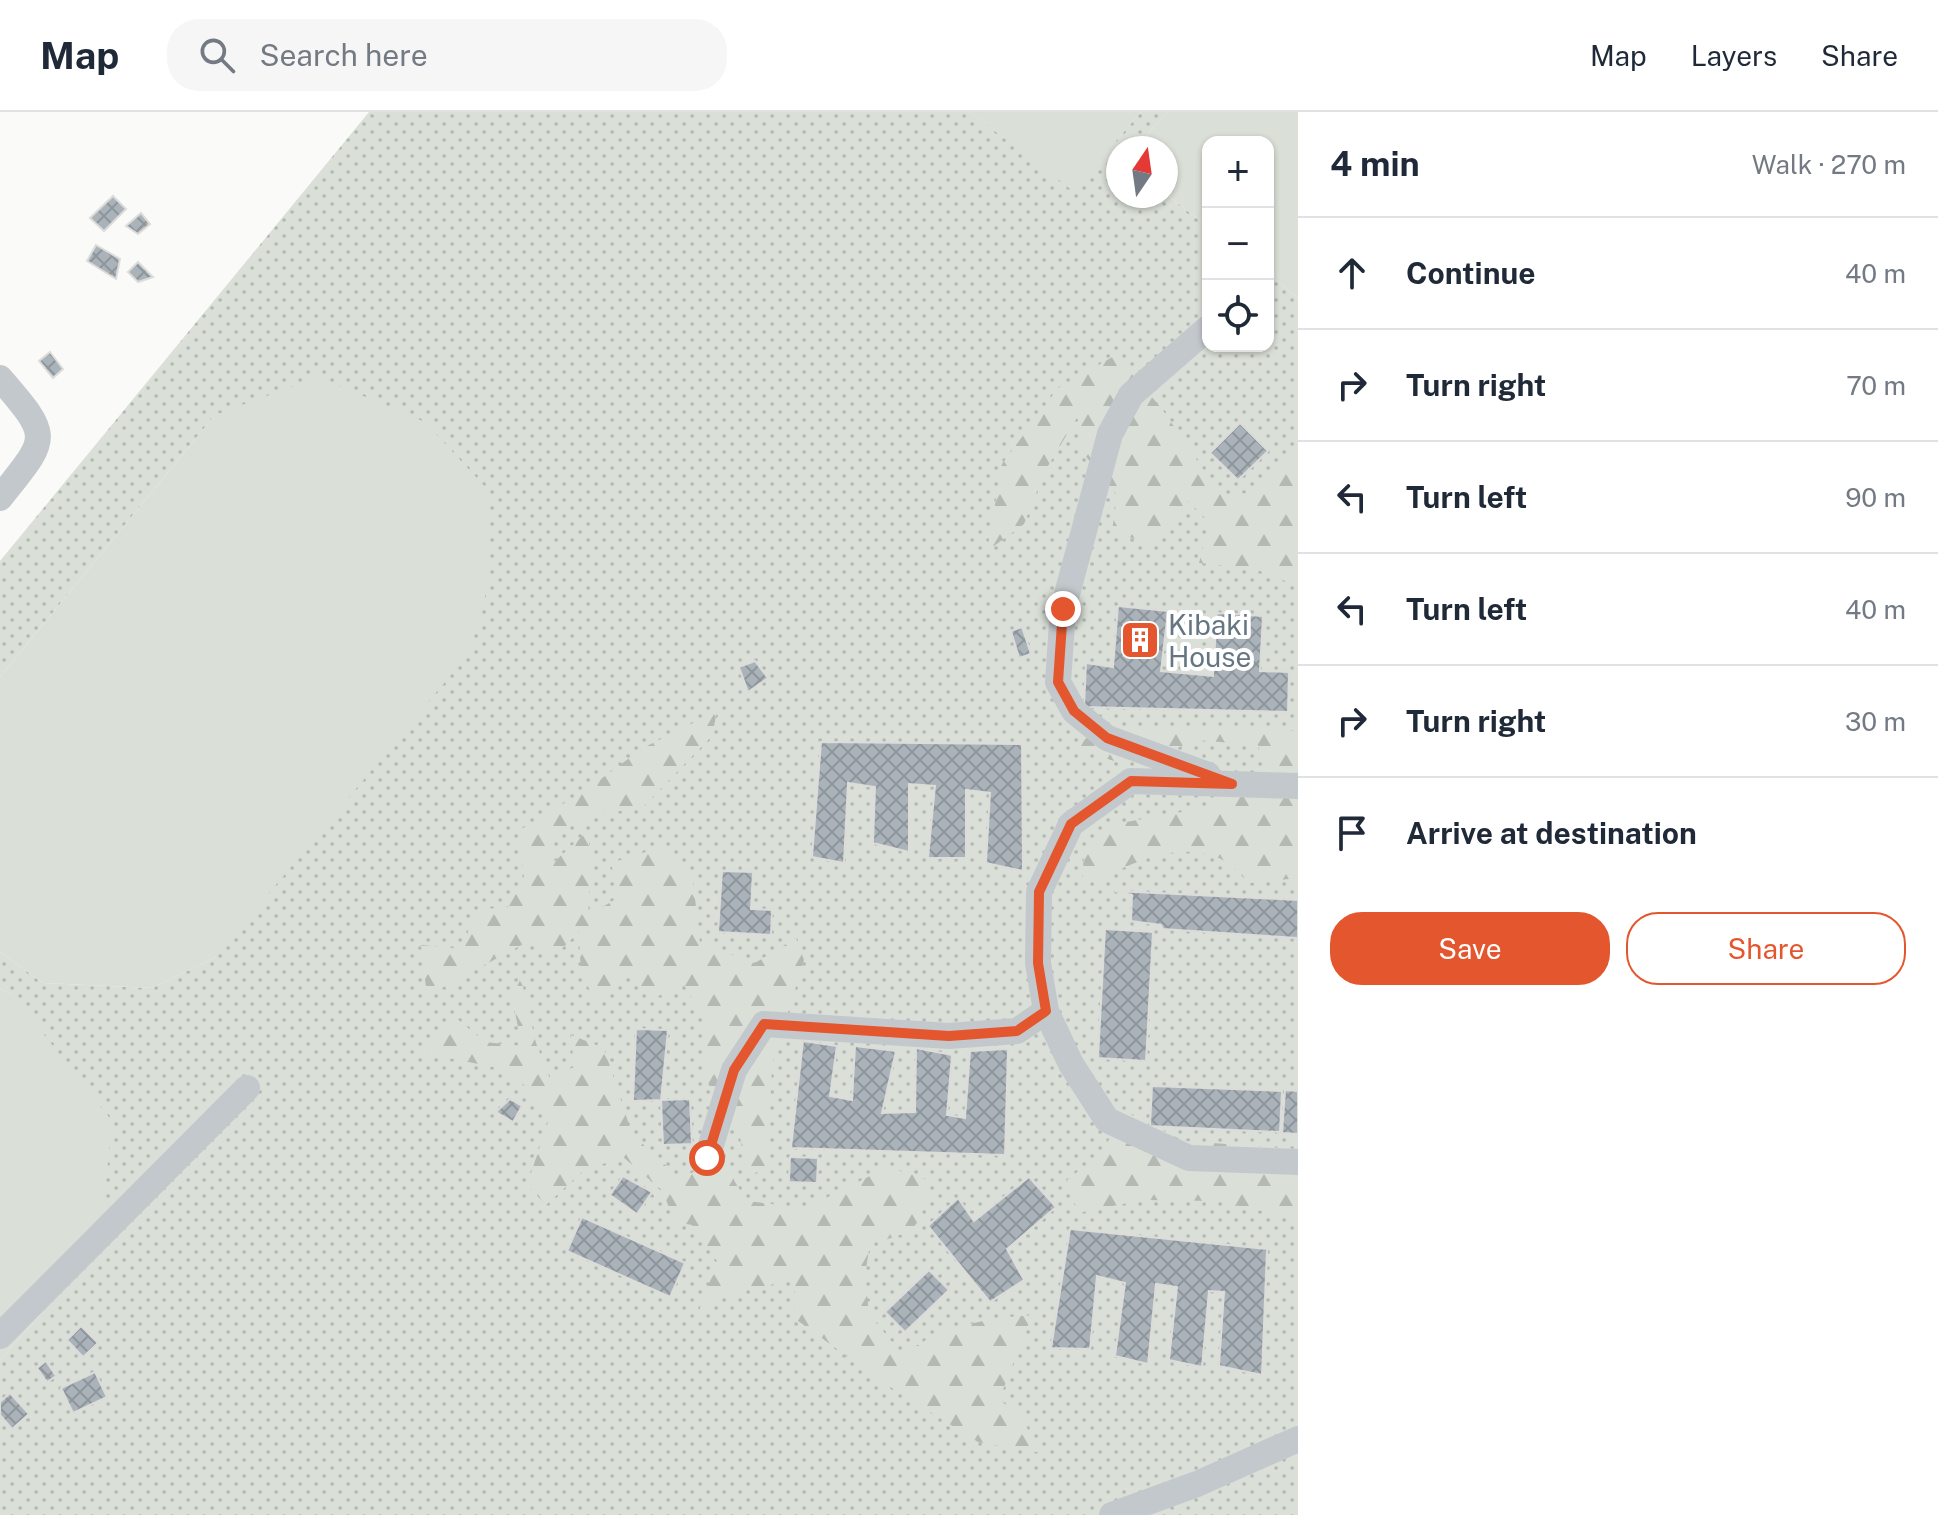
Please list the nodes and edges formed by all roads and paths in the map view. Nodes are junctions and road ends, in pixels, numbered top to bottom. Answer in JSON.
{"nodes":[{"id":1,"x":1202,"y":333,"type":"edge"},
{"id":2,"x":0,"y":378,"type":"edge"},
{"id":3,"x":0,"y":498,"type":"edge"},
{"id":4,"x":1232,"y":784,"type":"junction"},
{"id":5,"x":1298,"y":786,"type":"edge"},
{"id":6,"x":1046,"y":1011,"type":"junction"},
{"id":7,"x":247,"y":1088,"type":"dead end"},
{"id":8,"x":707,"y":1158,"type":"dead end"},
{"id":9,"x":1298,"y":1162,"type":"edge"},
{"id":10,"x":0,"y":1336,"type":"edge"},
{"id":11,"x":1298,"y":1439,"type":"edge"},
{"id":12,"x":1112,"y":1515,"type":"edge"}],
"edges":[{"from":1,"to":4,"type":"street"},
{"from":2,"to":3,"type":"street"},
{"from":4,"to":5,"type":"street"},
{"from":4,"to":6,"type":"street"},
{"from":6,"to":8,"type":"street"},
{"from":6,"to":9,"type":"street"},
{"from":7,"to":10,"type":"street"},
{"from":11,"to":12,"type":"street"}]}
